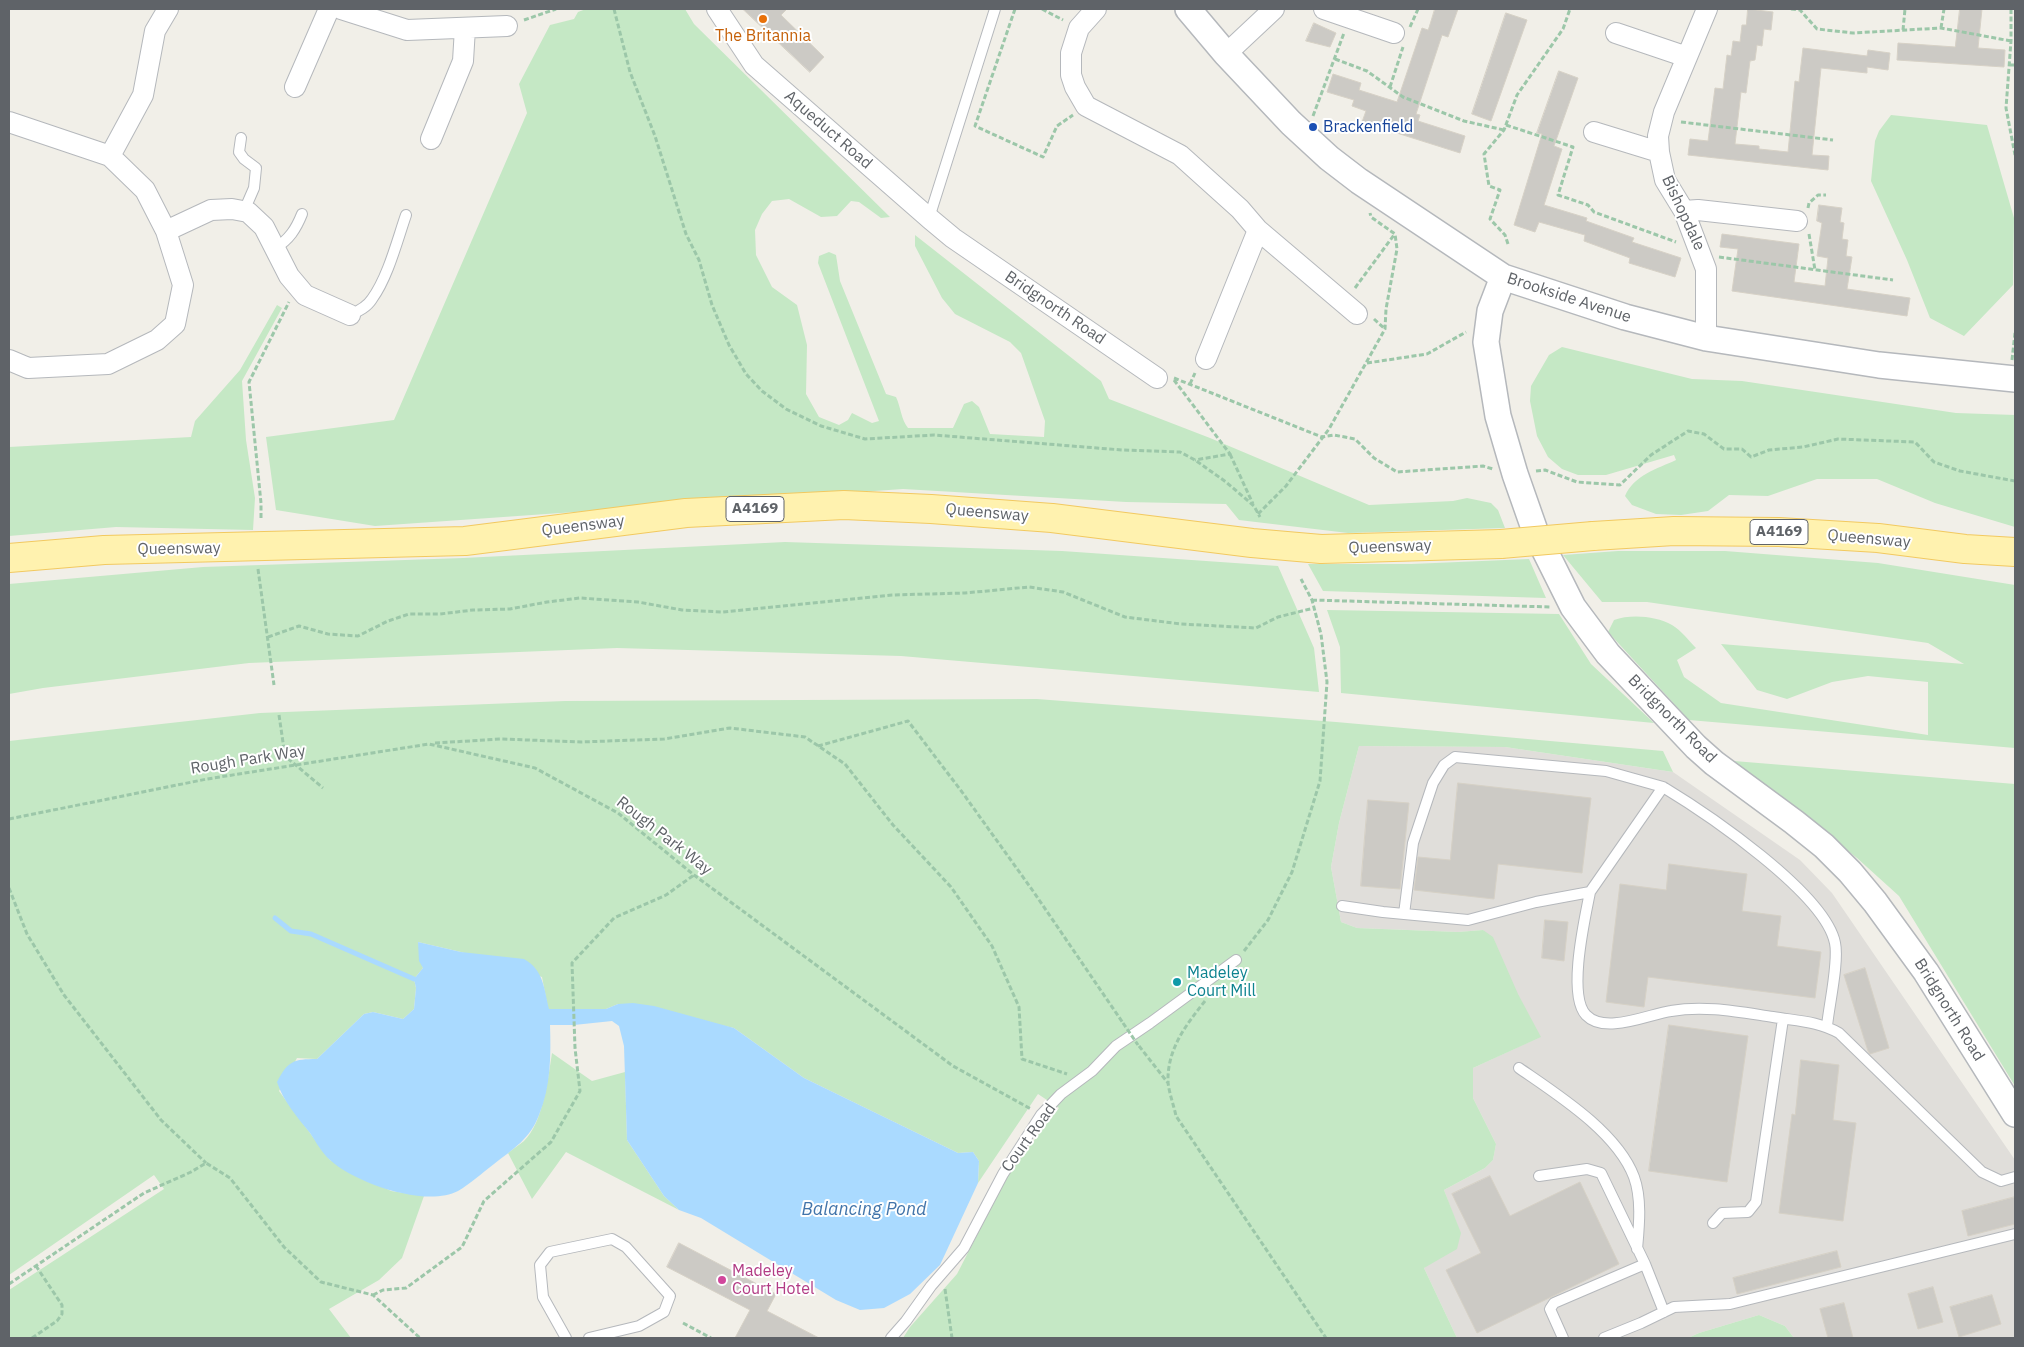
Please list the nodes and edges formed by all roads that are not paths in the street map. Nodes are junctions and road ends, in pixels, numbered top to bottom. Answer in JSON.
{"nodes":[{"id":1,"x":168,"y":9,"type":"edge"},
{"id":2,"x":329,"y":9,"type":"edge"},
{"id":3,"x":341,"y":9,"type":"edge"},
{"id":4,"x":717,"y":9,"type":"edge"},
{"id":5,"x":994,"y":9,"type":"edge"},
{"id":6,"x":1096,"y":9,"type":"edge"},
{"id":7,"x":1188,"y":9,"type":"edge"},
{"id":8,"x":1274,"y":9,"type":"edge"},
{"id":9,"x":1324,"y":9,"type":"edge"},
{"id":10,"x":1707,"y":9,"type":"edge"},
{"id":11,"x":507,"y":26,"type":"road end"},
{"id":12,"x":465,"y":28,"type":"junction"},
{"id":13,"x":1394,"y":33,"type":"dead end"},
{"id":14,"x":1616,"y":33,"type":"dead end"},
{"id":15,"x":1226,"y":54,"type":"junction"},
{"id":16,"x":1687,"y":57,"type":"junction"},
{"id":17,"x":295,"y":87,"type":"dead end"},
{"id":18,"x":9,"y":122,"type":"edge"},
{"id":19,"x":1594,"y":132,"type":"dead end"},
{"id":20,"x":241,"y":138,"type":"dead end"},
{"id":21,"x":431,"y":139,"type":"dead end"},
{"id":22,"x":1659,"y":152,"type":"junction"},
{"id":23,"x":110,"y":156,"type":"junction"},
{"id":24,"x":244,"y":212,"type":"junction"},
{"id":25,"x":1684,"y":212,"type":"junction"},
{"id":26,"x":302,"y":214,"type":"dead end"},
{"id":27,"x":406,"y":215,"type":"dead end"},
{"id":28,"x":929,"y":218,"type":"junction"},
{"id":29,"x":1797,"y":221,"type":"dead end"},
{"id":30,"x":1258,"y":230,"type":"junction"},
{"id":31,"x":166,"y":231,"type":"junction"},
{"id":32,"x":953,"y":238,"type":"joint"},
{"id":33,"x":275,"y":248,"type":"junction"},
{"id":34,"x":1503,"y":277,"type":"junction"},
{"id":35,"x":1350,"y":308,"type":"road end"},
{"id":36,"x":350,"y":315,"type":"joint"},
{"id":37,"x":1706,"y":338,"type":"junction"},
{"id":38,"x":1206,"y":359,"type":"dead end"},
{"id":39,"x":9,"y":360,"type":"edge"},
{"id":40,"x":2014,"y":370,"type":"edge"},
{"id":41,"x":1164,"y":377,"type":"road end"},
{"id":42,"x":1965,"y":549,"type":"junction"},
{"id":43,"x":2015,"y":552,"type":"edge"},
{"id":44,"x":9,"y":558,"type":"edge"},
{"id":45,"x":2015,"y":567,"type":"edge"},
{"id":46,"x":1663,"y":788,"type":"junction"},
{"id":47,"x":1590,"y":892,"type":"junction"},
{"id":48,"x":1342,"y":906,"type":"dead end"},
{"id":49,"x":1404,"y":914,"type":"junction"},
{"id":50,"x":1236,"y":960,"type":"road end"},
{"id":51,"x":1783,"y":1019,"type":"junction"},
{"id":52,"x":1826,"y":1026,"type":"junction"},
{"id":53,"x":1519,"y":1068,"type":"dead end"},
{"id":54,"x":2015,"y":1114,"type":"edge"},
{"id":55,"x":1539,"y":1176,"type":"dead end"},
{"id":56,"x":2015,"y":1177,"type":"edge"},
{"id":57,"x":1713,"y":1223,"type":"dead end"},
{"id":58,"x":2015,"y":1234,"type":"edge"},
{"id":59,"x":1637,"y":1249,"type":"junction"},
{"id":60,"x":1645,"y":1264,"type":"junction"},
{"id":61,"x":1664,"y":1312,"type":"junction"},
{"id":62,"x":566,"y":1338,"type":"edge"},
{"id":63,"x":590,"y":1338,"type":"edge"},
{"id":64,"x":891,"y":1338,"type":"edge"},
{"id":65,"x":1563,"y":1338,"type":"edge"},
{"id":66,"x":1604,"y":1338,"type":"edge"}],
"edges":[{"from":1,"to":23,"type":"street"},
{"from":2,"to":17,"type":"street"},
{"from":3,"to":12,"type":"street"},
{"from":4,"to":28,"type":"street","name":"Aqueduct Road"},
{"from":5,"to":28,"type":"lane"},
{"from":6,"to":30,"type":"street"},
{"from":7,"to":15,"type":"street","name":"Brookside Avenue"},
{"from":8,"to":15,"type":"street"},
{"from":9,"to":13,"type":"street"},
{"from":10,"to":16,"type":"street","name":"Bishopdale"},
{"from":11,"to":12,"type":"street"},
{"from":12,"to":21,"type":"street"},
{"from":14,"to":16,"type":"street"},
{"from":15,"to":34,"type":"street","name":"Brookside Avenue"},
{"from":16,"to":22,"type":"street","name":"Bishopdale"},
{"from":18,"to":23,"type":"street"},
{"from":19,"to":22,"type":"street"},
{"from":20,"to":24,"type":"lane"},
{"from":22,"to":25,"type":"street","name":"Bishopdale"},
{"from":23,"to":31,"type":"street"},
{"from":24,"to":31,"type":"street"},
{"from":24,"to":33,"type":"street"},
{"from":25,"to":29,"type":"street"},
{"from":25,"to":37,"type":"street","name":"Bishopdale"},
{"from":26,"to":33,"type":"lane"},
{"from":27,"to":36,"type":"lane"},
{"from":28,"to":32,"type":"street","name":"Aqueduct Road"},
{"from":30,"to":35,"type":"street"},
{"from":30,"to":38,"type":"street"},
{"from":31,"to":39,"type":"street"},
{"from":32,"to":41,"type":"street","name":"Bridgnorth Road"},
{"from":33,"to":36,"type":"street"},
{"from":34,"to":37,"type":"street","name":"Brookside Avenue"},
{"from":34,"to":54,"type":"street","name":"Bridgnorth Road"},
{"from":37,"to":40,"type":"street","name":"Brookside Avenue"},
{"from":42,"to":43,"type":"main road","name":"Queensway","number":"A4169"},
{"from":42,"to":44,"type":"main road","name":"Queensway","number":"A4169","bridge":true},
{"from":42,"to":45,"type":"main road","name":"Queensway","number":"A4169"},
{"from":46,"to":47,"type":"lane"},
{"from":46,"to":49,"type":"lane"},
{"from":46,"to":52,"type":"lane"},
{"from":47,"to":49,"type":"lane"},
{"from":47,"to":51,"type":"lane"},
{"from":48,"to":49,"type":"lane"},
{"from":50,"to":64,"type":"lane","name":"Court Road"},
{"from":51,"to":52,"type":"lane"},
{"from":51,"to":57,"type":"lane"},
{"from":52,"to":56,"type":"lane"},
{"from":53,"to":59,"type":"lane"},
{"from":55,"to":59,"type":"lane"},
{"from":58,"to":61,"type":"lane"},
{"from":59,"to":60,"type":"lane"},
{"from":60,"to":61,"type":"lane"},
{"from":60,"to":65,"type":"lane"},
{"from":61,"to":66,"type":"lane"},
{"from":62,"to":63,"type":"lane"}]}
